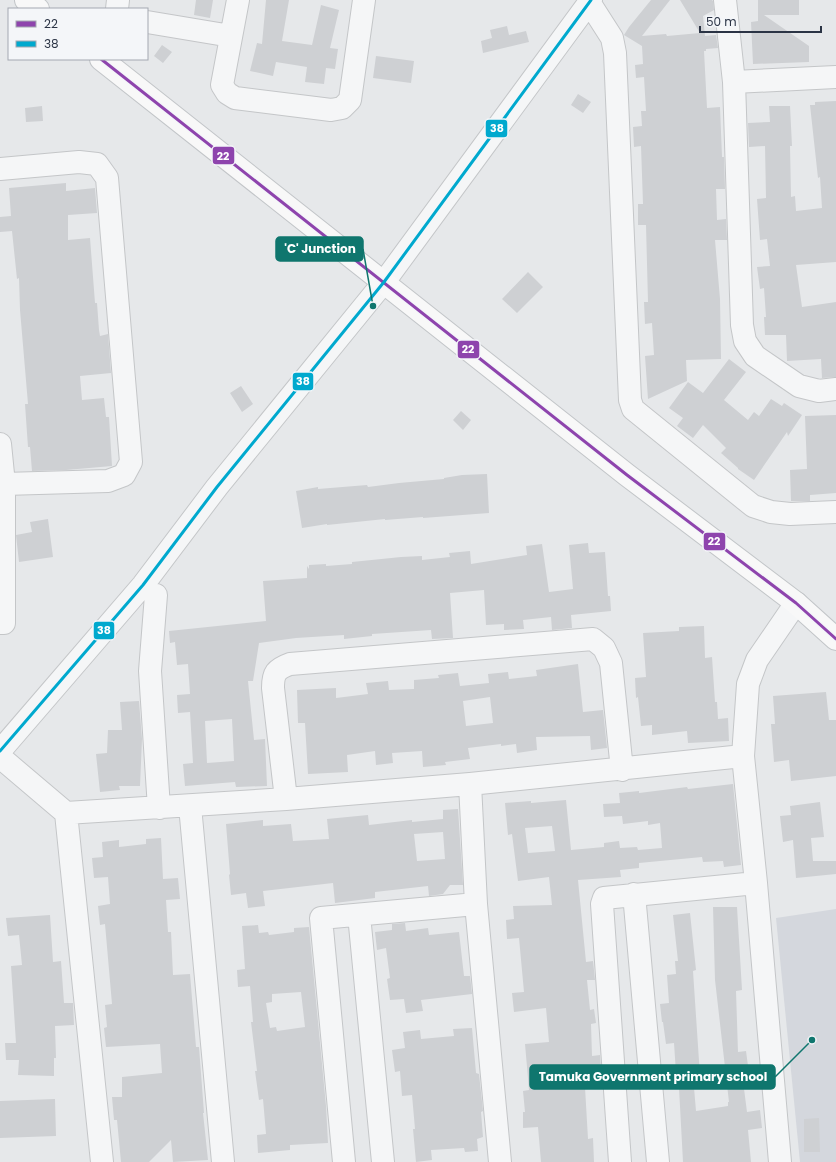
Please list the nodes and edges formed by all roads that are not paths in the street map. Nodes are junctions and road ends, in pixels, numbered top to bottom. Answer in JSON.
{"nodes":[{"id":1,"x":26,"y":0,"type":"edge"},
{"id":2,"x":238,"y":0,"type":"edge"},
{"id":3,"x":364,"y":0,"type":"edge"},
{"id":4,"x":725,"y":0,"type":"edge"},
{"id":5,"x":590,"y":1,"type":"edge"},
{"id":6,"x":37,"y":8,"type":"edge"},
{"id":7,"x":148,"y":22,"type":"edge"},
{"id":8,"x":231,"y":36,"type":"junction"},
{"id":9,"x":102,"y":60,"type":"edge"},
{"id":10,"x":836,"y":77,"type":"edge"},
{"id":11,"x":734,"y":82,"type":"junction"},
{"id":12,"x":0,"y":169,"type":"edge"},
{"id":13,"x":384,"y":282,"type":"junction"},
{"id":14,"x":836,"y":390,"type":"edge"},
{"id":15,"x":0,"y":444,"type":"edge"},
{"id":16,"x":4,"y":484,"type":"junction"},
{"id":17,"x":836,"y":512,"type":"edge"},
{"id":18,"x":156,"y":595,"type":"dead end"},
{"id":19,"x":796,"y":602,"type":"junction"},
{"id":20,"x":0,"y":623,"type":"edge"},
{"id":21,"x":836,"y":639,"type":"edge"},
{"id":22,"x":0,"y":751,"type":"edge"},
{"id":23,"x":743,"y":756,"type":"junction"},
{"id":24,"x":0,"y":757,"type":"edge"},
{"id":25,"x":622,"y":770,"type":"junction"},
{"id":26,"x":470,"y":784,"type":"junction"},
{"id":27,"x":286,"y":799,"type":"junction"},
{"id":28,"x":190,"y":806,"type":"junction"},
{"id":29,"x":159,"y":808,"type":"junction"},
{"id":30,"x":66,"y":813,"type":"junction"},
{"id":31,"x":756,"y":883,"type":"junction"},
{"id":32,"x":634,"y":894,"type":"junction"},
{"id":33,"x":476,"y":904,"type":"junction"},
{"id":34,"x":359,"y":915,"type":"junction"},
{"id":35,"x":102,"y":1162,"type":"edge"},
{"id":36,"x":223,"y":1162,"type":"edge"},
{"id":37,"x":344,"y":1162,"type":"edge"},
{"id":38,"x":383,"y":1162,"type":"edge"},
{"id":39,"x":500,"y":1162,"type":"edge"},
{"id":40,"x":620,"y":1162,"type":"edge"},
{"id":41,"x":658,"y":1162,"type":"edge"},
{"id":42,"x":780,"y":1162,"type":"edge"}],
"edges":[{"from":1,"to":6,"type":"main road"},
{"from":2,"to":8,"type":"street"},
{"from":3,"to":8,"type":"street"},
{"from":4,"to":11,"type":"street"},
{"from":5,"to":13,"type":"street"},
{"from":5,"to":17,"type":"street"},
{"from":7,"to":8,"type":"street"},
{"from":9,"to":13,"type":"main road"},
{"from":10,"to":11,"type":"street"},
{"from":11,"to":14,"type":"street"},
{"from":12,"to":16,"type":"street"},
{"from":13,"to":19,"type":"main road"},
{"from":13,"to":22,"type":"street"},
{"from":15,"to":16,"type":"street"},
{"from":16,"to":20,"type":"street"},
{"from":18,"to":29,"type":"street"},
{"from":19,"to":21,"type":"main road"},
{"from":19,"to":23,"type":"street"},
{"from":23,"to":25,"type":"street"},
{"from":23,"to":31,"type":"street"},
{"from":24,"to":30,"type":"street"},
{"from":25,"to":26,"type":"street"},
{"from":25,"to":27,"type":"street"},
{"from":26,"to":27,"type":"street"},
{"from":26,"to":33,"type":"street"},
{"from":27,"to":28,"type":"street"},
{"from":28,"to":29,"type":"street"},
{"from":28,"to":36,"type":"street"},
{"from":29,"to":30,"type":"street"},
{"from":30,"to":35,"type":"street"},
{"from":31,"to":32,"type":"street"},
{"from":31,"to":42,"type":"street"},
{"from":32,"to":40,"type":"street"},
{"from":32,"to":41,"type":"street"},
{"from":33,"to":34,"type":"street"},
{"from":33,"to":39,"type":"street"},
{"from":34,"to":37,"type":"street"},
{"from":34,"to":38,"type":"street"}]}
